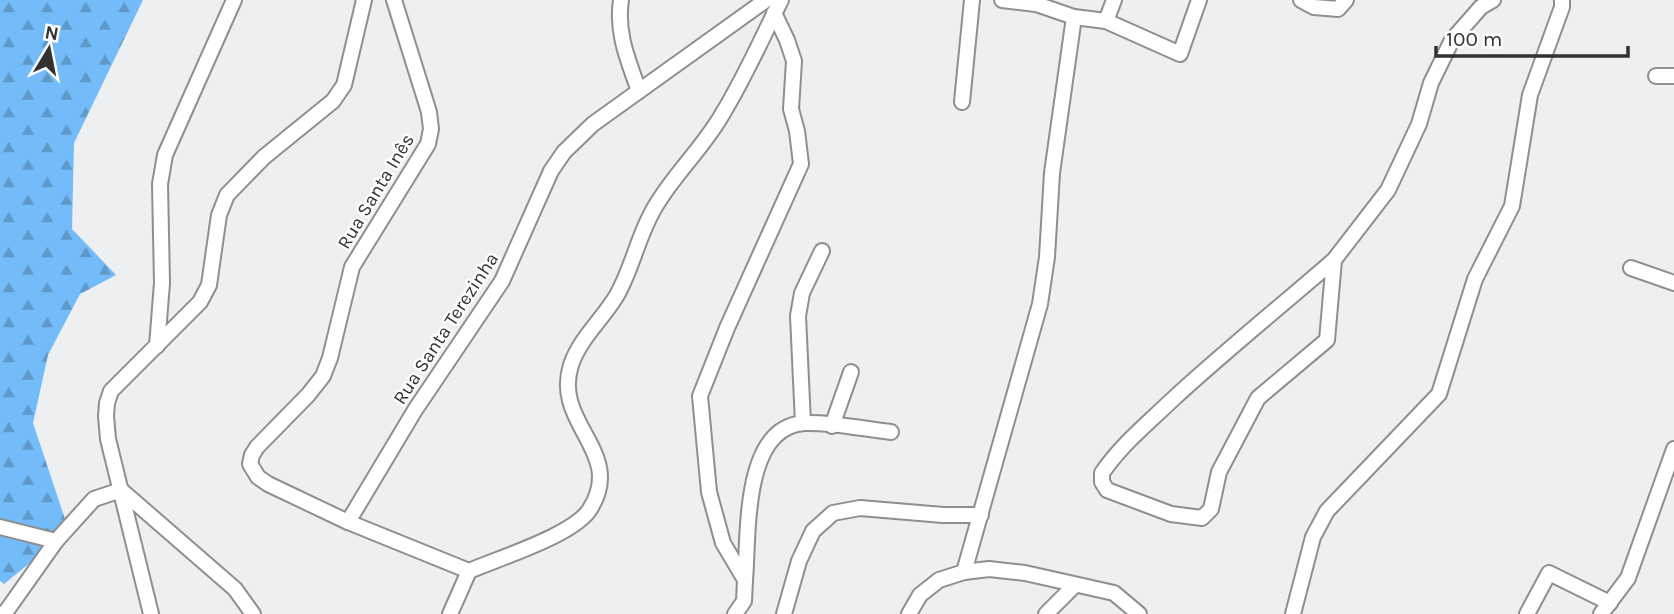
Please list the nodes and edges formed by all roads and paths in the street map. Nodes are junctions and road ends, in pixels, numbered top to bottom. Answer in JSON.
{"nodes":[{"id":1,"x":234,"y":0,"type":"edge"},
{"id":2,"x":364,"y":0,"type":"edge"},
{"id":3,"x":394,"y":0,"type":"edge"},
{"id":4,"x":621,"y":0,"type":"edge"},
{"id":5,"x":766,"y":0,"type":"edge"},
{"id":6,"x":972,"y":0,"type":"edge"},
{"id":7,"x":1002,"y":0,"type":"edge"},
{"id":8,"x":1114,"y":0,"type":"edge"},
{"id":9,"x":1199,"y":0,"type":"edge"},
{"id":10,"x":1301,"y":0,"type":"edge"},
{"id":11,"x":1346,"y":0,"type":"edge"},
{"id":12,"x":1493,"y":0,"type":"edge"},
{"id":13,"x":1562,"y":0,"type":"edge"},
{"id":14,"x":778,"y":7,"type":"edge"},
{"id":15,"x":1074,"y":17,"type":"junction"},
{"id":16,"x":1106,"y":21,"type":"junction"},
{"id":17,"x":1656,"y":76,"type":"dead end"},
{"id":18,"x":1674,"y":76,"type":"edge"},
{"id":19,"x":639,"y":91,"type":"junction"},
{"id":20,"x":962,"y":102,"type":"dead end"},
{"id":21,"x":822,"y":251,"type":"dead end"},
{"id":22,"x":1334,"y":260,"type":"junction"},
{"id":23,"x":1631,"y":268,"type":"dead end"},
{"id":24,"x":1674,"y":283,"type":"edge"},
{"id":25,"x":157,"y":346,"type":"junction"},
{"id":26,"x":850,"y":372,"type":"dead end"},
{"id":27,"x":803,"y":423,"type":"junction"},
{"id":28,"x":832,"y":426,"type":"junction"},
{"id":29,"x":891,"y":432,"type":"dead end"},
{"id":30,"x":1674,"y":449,"type":"edge"},
{"id":31,"x":121,"y":490,"type":"junction"},
{"id":32,"x":981,"y":514,"type":"junction"},
{"id":33,"x":348,"y":522,"type":"junction"},
{"id":34,"x":0,"y":527,"type":"edge"},
{"id":35,"x":56,"y":541,"type":"junction"},
{"id":36,"x":469,"y":571,"type":"junction"},
{"id":37,"x":964,"y":572,"type":"junction"},
{"id":38,"x":745,"y":580,"type":"junction"},
{"id":39,"x":1075,"y":584,"type":"junction"},
{"id":40,"x":1606,"y":608,"type":"edge"},
{"id":41,"x":0,"y":614,"type":"edge"},
{"id":42,"x":151,"y":614,"type":"edge"},
{"id":43,"x":253,"y":614,"type":"edge"},
{"id":44,"x":450,"y":614,"type":"edge"},
{"id":45,"x":736,"y":614,"type":"edge"},
{"id":46,"x":784,"y":614,"type":"edge"},
{"id":47,"x":909,"y":614,"type":"edge"},
{"id":48,"x":1046,"y":614,"type":"edge"},
{"id":49,"x":1139,"y":614,"type":"edge"},
{"id":50,"x":1293,"y":614,"type":"edge"},
{"id":51,"x":1527,"y":614,"type":"edge"}],
"edges":[{"from":1,"to":25,"type":"street"},
{"from":2,"to":25,"type":"street"},
{"from":3,"to":33,"type":"street","name":"Rua Santa Inês"},
{"from":4,"to":19,"type":"street"},
{"from":5,"to":19,"type":"street","name":"Rua Santa Terezinha"},
{"from":6,"to":20,"type":"street"},
{"from":7,"to":15,"type":"street"},
{"from":8,"to":16,"type":"street"},
{"from":9,"to":16,"type":"street"},
{"from":10,"to":11,"type":"street"},
{"from":12,"to":22,"type":"street"},
{"from":13,"to":50,"type":"street"},
{"from":14,"to":36,"type":"street"},
{"from":14,"to":38,"type":"street"},
{"from":15,"to":16,"type":"street"},
{"from":15,"to":32,"type":"street"},
{"from":17,"to":18,"type":"street"},
{"from":19,"to":33,"type":"street","name":"Rua Santa Terezinha"},
{"from":21,"to":27,"type":"street"},
{"from":22,"to":22,"type":"street"},
{"from":23,"to":24,"type":"street"},
{"from":25,"to":31,"type":"street"},
{"from":26,"to":28,"type":"street"},
{"from":27,"to":28,"type":"street"},
{"from":27,"to":38,"type":"street"},
{"from":28,"to":29,"type":"street"},
{"from":30,"to":40,"type":"street"},
{"from":31,"to":35,"type":"street"},
{"from":31,"to":42,"type":"street"},
{"from":31,"to":43,"type":"street"},
{"from":32,"to":37,"type":"street"},
{"from":32,"to":46,"type":"street"},
{"from":33,"to":36,"type":"street","name":"Rua Santa Inês"},
{"from":34,"to":35,"type":"street"},
{"from":35,"to":41,"type":"street"},
{"from":36,"to":44,"type":"street"},
{"from":37,"to":39,"type":"street"},
{"from":37,"to":47,"type":"street"},
{"from":38,"to":45,"type":"street"},
{"from":39,"to":48,"type":"street"},
{"from":39,"to":49,"type":"street"},
{"from":40,"to":51,"type":"street"}]}
